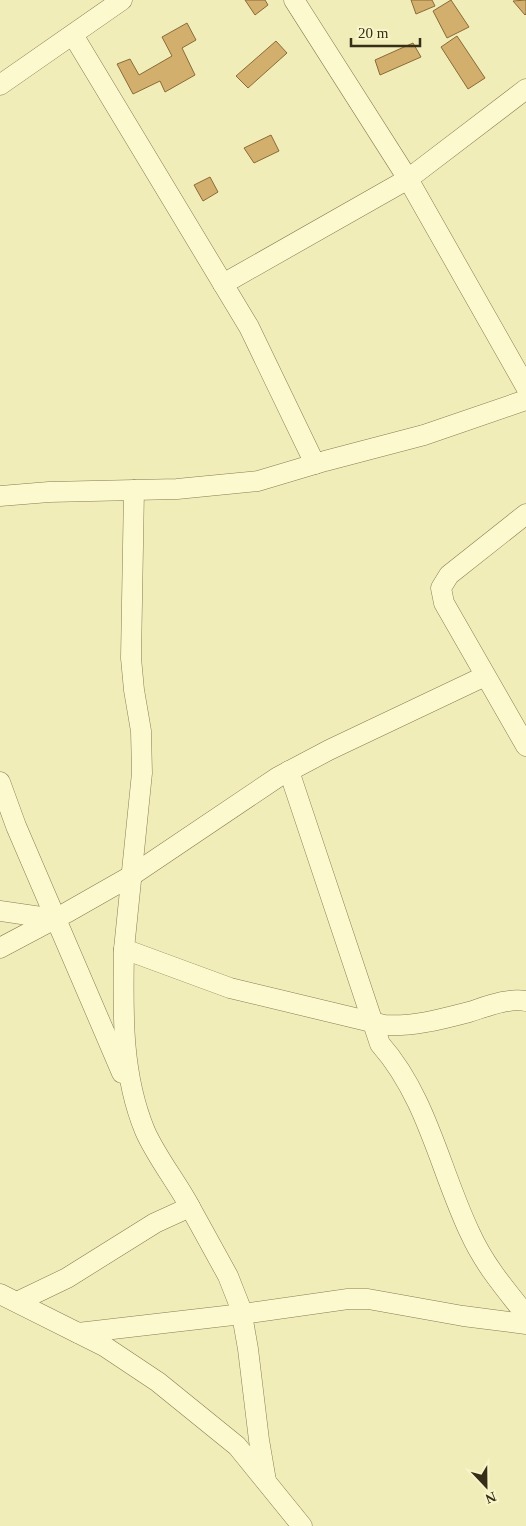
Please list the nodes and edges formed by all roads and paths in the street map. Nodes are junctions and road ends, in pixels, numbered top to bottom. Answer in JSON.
{"nodes":[{"id":1,"x":122,"y":0,"type":"edge"},
{"id":2,"x":294,"y":0,"type":"edge"},
{"id":3,"x":73,"y":35,"type":"junction"},
{"id":4,"x":0,"y":85,"type":"edge"},
{"id":5,"x":526,"y":89,"type":"edge"},
{"id":6,"x":408,"y":179,"type":"junction"},
{"id":7,"x":223,"y":284,"type":"junction"},
{"id":8,"x":526,"y":387,"type":"edge"},
{"id":9,"x":526,"y":400,"type":"edge"},
{"id":10,"x":315,"y":464,"type":"junction"},
{"id":11,"x":134,"y":490,"type":"junction"},
{"id":12,"x":0,"y":496,"type":"edge"},
{"id":13,"x":526,"y":514,"type":"edge"},
{"id":14,"x":485,"y":676,"type":"junction"},
{"id":15,"x":526,"y":746,"type":"edge"},
{"id":16,"x":289,"y":771,"type":"junction"},
{"id":17,"x":0,"y":782,"type":"edge"},
{"id":18,"x":131,"y":876,"type":"junction"},
{"id":19,"x":0,"y":911,"type":"edge"},
{"id":20,"x":55,"y":919,"type":"junction"},
{"id":21,"x":0,"y":948,"type":"edge"},
{"id":22,"x":124,"y":949,"type":"junction"},
{"id":23,"x":526,"y":1001,"type":"edge"},
{"id":24,"x":373,"y":1023,"type":"junction"},
{"id":25,"x":136,"y":1107,"type":"junction"},
{"id":26,"x":190,"y":1207,"type":"junction"},
{"id":27,"x":8,"y":1298,"type":"edge"},
{"id":28,"x":242,"y":1314,"type":"junction"},
{"id":29,"x":526,"y":1315,"type":"edge"},
{"id":30,"x":526,"y":1324,"type":"edge"},
{"id":31,"x":78,"y":1333,"type":"junction"},
{"id":32,"x":266,"y":1482,"type":"junction"},
{"id":33,"x":302,"y":1526,"type":"edge"}],
"edges":[{"from":1,"to":3,"type":"street"},
{"from":2,"to":6,"type":"street"},
{"from":3,"to":4,"type":"street"},
{"from":3,"to":7,"type":"street"},
{"from":5,"to":6,"type":"street"},
{"from":6,"to":7,"type":"street"},
{"from":6,"to":8,"type":"street"},
{"from":7,"to":10,"type":"street"},
{"from":9,"to":10,"type":"street"},
{"from":10,"to":11,"type":"street"},
{"from":11,"to":12,"type":"street"},
{"from":11,"to":18,"type":"street"},
{"from":13,"to":14,"type":"street"},
{"from":14,"to":15,"type":"street"},
{"from":14,"to":16,"type":"street"},
{"from":16,"to":18,"type":"street"},
{"from":16,"to":24,"type":"street"},
{"from":17,"to":20,"type":"street"},
{"from":18,"to":20,"type":"street"},
{"from":18,"to":22,"type":"street"},
{"from":19,"to":20,"type":"street"},
{"from":20,"to":21,"type":"street"},
{"from":20,"to":25,"type":"street"},
{"from":22,"to":24,"type":"street"},
{"from":22,"to":25,"type":"street"},
{"from":23,"to":24,"type":"street"},
{"from":24,"to":29,"type":"street"},
{"from":25,"to":26,"type":"street"},
{"from":26,"to":27,"type":"street"},
{"from":26,"to":28,"type":"street"},
{"from":27,"to":31,"type":"street"},
{"from":28,"to":30,"type":"street"},
{"from":28,"to":31,"type":"street"},
{"from":28,"to":32,"type":"street"},
{"from":31,"to":32,"type":"street"},
{"from":32,"to":33,"type":"street"}]}
